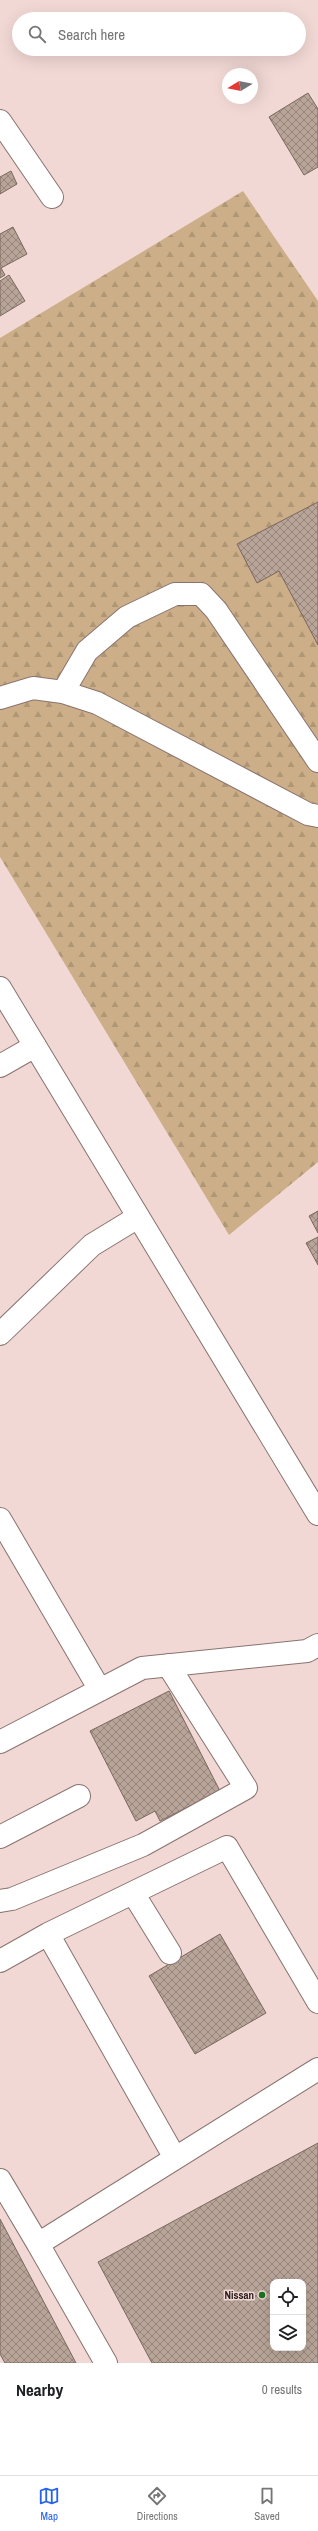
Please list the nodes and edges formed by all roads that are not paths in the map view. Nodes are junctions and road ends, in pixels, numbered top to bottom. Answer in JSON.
{"nodes":[{"id":1,"x":0,"y":121,"type":"edge"},
{"id":2,"x":52,"y":197,"type":"dead end"},
{"id":3,"x":63,"y":692,"type":"junction"},
{"id":4,"x":0,"y":698,"type":"edge"},
{"id":5,"x":318,"y":761,"type":"edge"},
{"id":6,"x":318,"y":816,"type":"edge"},
{"id":7,"x":0,"y":988,"type":"edge"},
{"id":8,"x":35,"y":1046,"type":"junction"},
{"id":9,"x":0,"y":1066,"type":"edge"},
{"id":10,"x":138,"y":1217,"type":"junction"},
{"id":11,"x":0,"y":1334,"type":"edge"},
{"id":12,"x":318,"y":1514,"type":"edge"},
{"id":13,"x":0,"y":1519,"type":"edge"},
{"id":14,"x":318,"y":1645,"type":"edge"},
{"id":15,"x":168,"y":1665,"type":"junction"},
{"id":16,"x":100,"y":1690,"type":"junction"},
{"id":17,"x":0,"y":1742,"type":"edge"},
{"id":18,"x":79,"y":1796,"type":"dead end"},
{"id":19,"x":0,"y":1837,"type":"edge"},
{"id":20,"x":133,"y":1893,"type":"junction"},
{"id":21,"x":0,"y":1901,"type":"edge"},
{"id":22,"x":48,"y":1934,"type":"junction"},
{"id":23,"x":170,"y":1953,"type":"dead end"},
{"id":24,"x":0,"y":1961,"type":"edge"},
{"id":25,"x":318,"y":2002,"type":"edge"},
{"id":26,"x":318,"y":2069,"type":"edge"},
{"id":27,"x":176,"y":2158,"type":"junction"},
{"id":28,"x":0,"y":2180,"type":"edge"},
{"id":29,"x":38,"y":2244,"type":"junction"},
{"id":30,"x":106,"y":2363,"type":"edge"}],
"edges":[{"from":1,"to":2,"type":"main road"},
{"from":3,"to":4,"type":"main road"},
{"from":3,"to":5,"type":"main road"},
{"from":3,"to":6,"type":"main road"},
{"from":7,"to":8,"type":"main road"},
{"from":8,"to":9,"type":"main road"},
{"from":8,"to":10,"type":"main road"},
{"from":10,"to":11,"type":"main road"},
{"from":10,"to":12,"type":"main road"},
{"from":13,"to":16,"type":"main road"},
{"from":14,"to":15,"type":"main road"},
{"from":15,"to":16,"type":"main road"},
{"from":15,"to":21,"type":"main road"},
{"from":16,"to":17,"type":"main road"},
{"from":18,"to":19,"type":"main road"},
{"from":20,"to":22,"type":"main road"},
{"from":20,"to":23,"type":"main road"},
{"from":20,"to":25,"type":"main road"},
{"from":22,"to":24,"type":"main road"},
{"from":22,"to":27,"type":"main road"},
{"from":26,"to":27,"type":"main road"},
{"from":27,"to":29,"type":"main road"},
{"from":28,"to":29,"type":"main road"},
{"from":29,"to":30,"type":"main road"}]}
